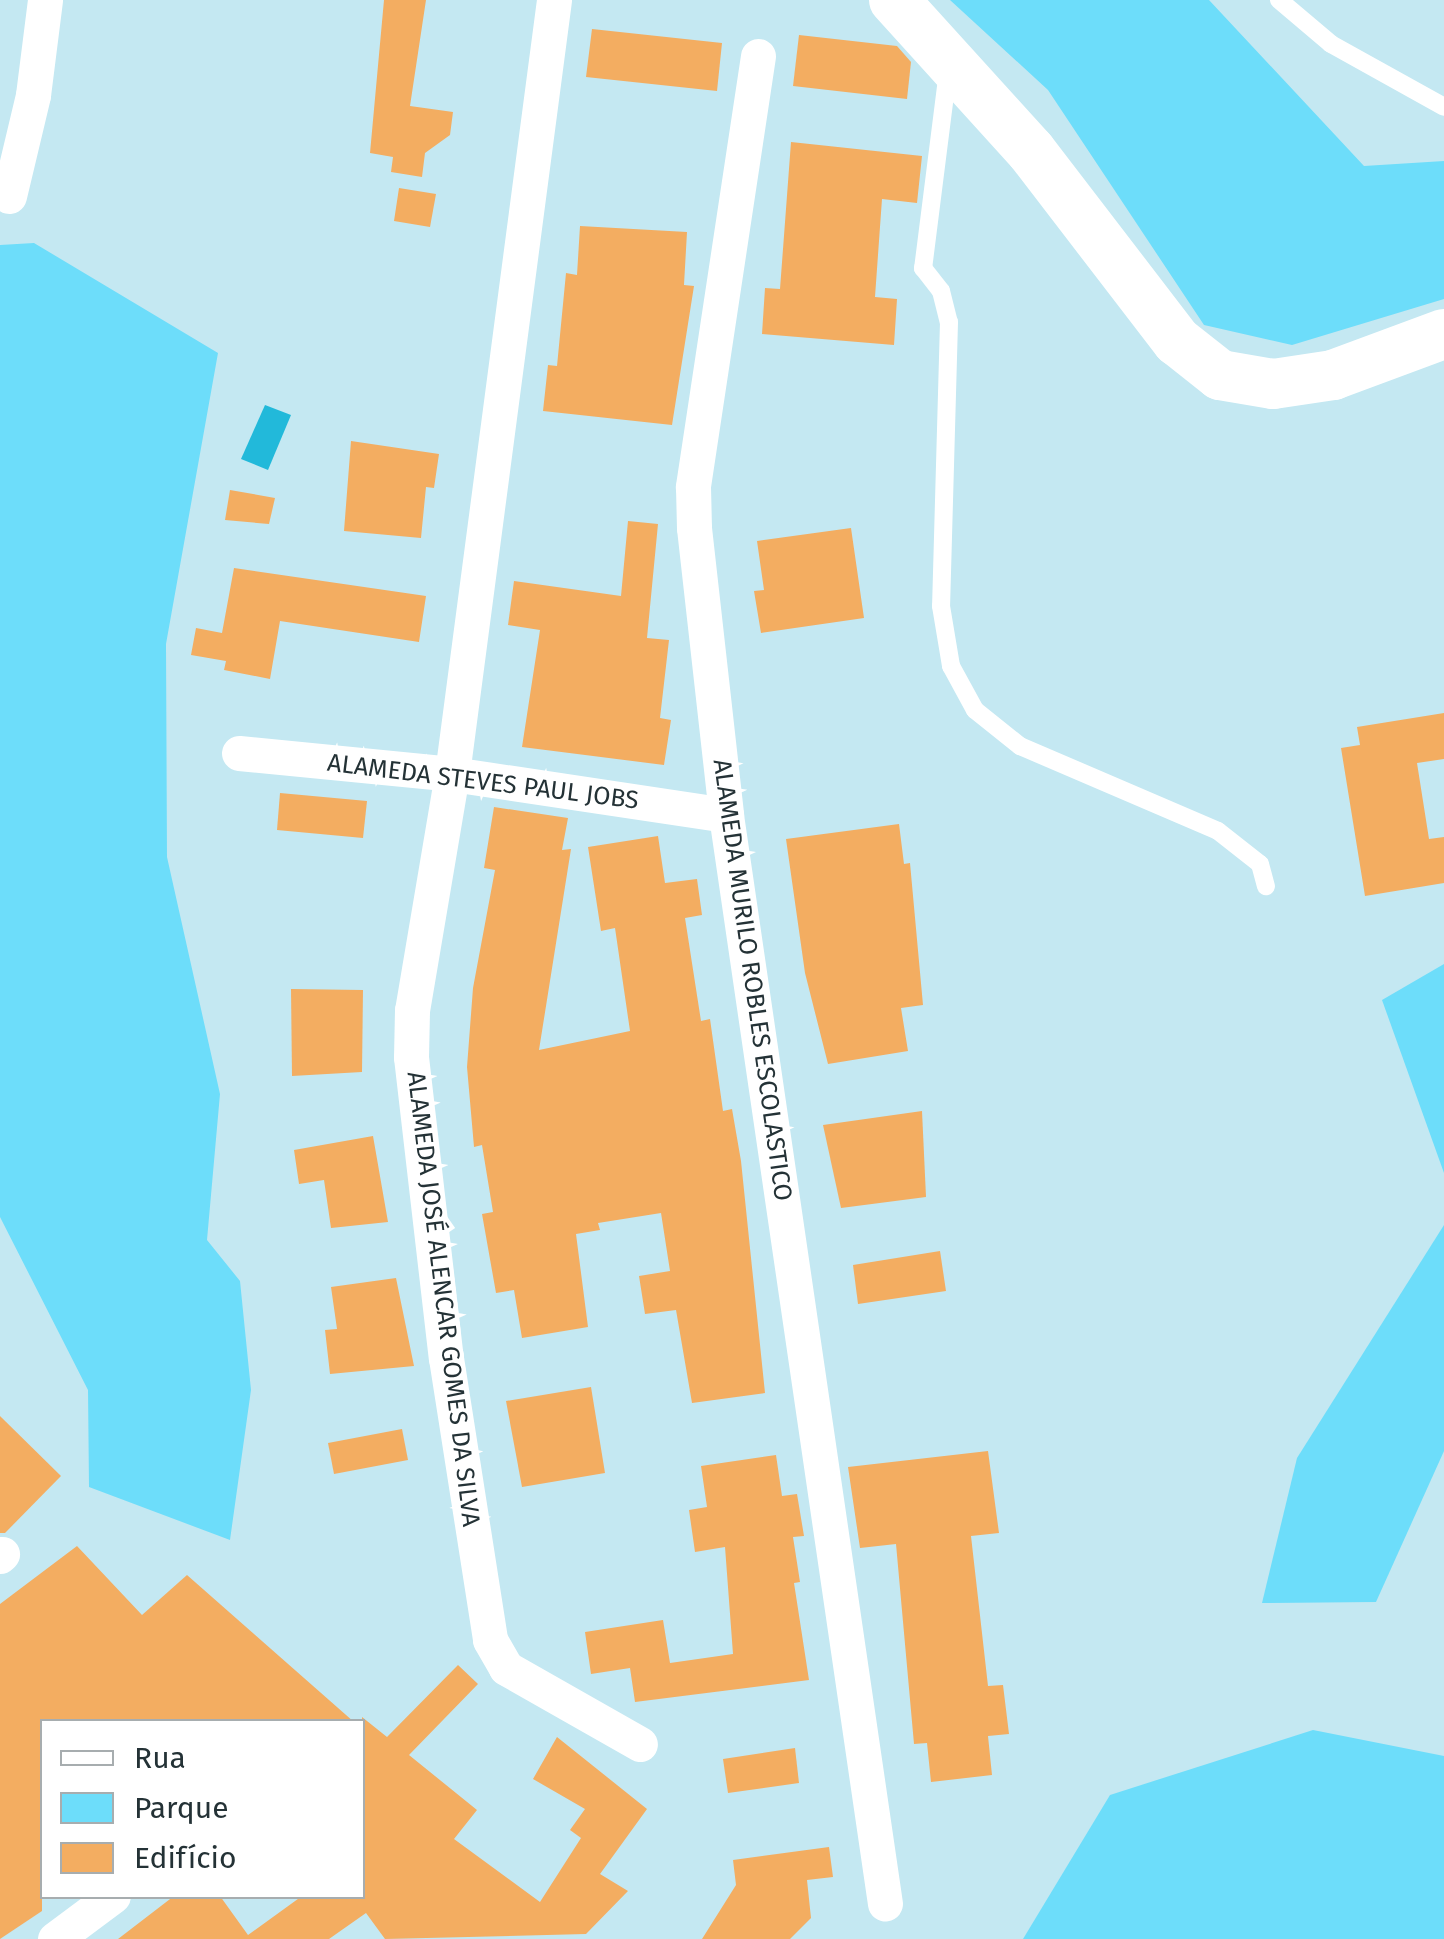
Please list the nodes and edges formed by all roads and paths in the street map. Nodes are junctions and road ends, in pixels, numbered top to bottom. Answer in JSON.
{"nodes":[{"id":1,"x":45,"y":0,"type":"edge"},
{"id":2,"x":554,"y":0,"type":"edge"},
{"id":3,"x":894,"y":0,"type":"edge"},
{"id":4,"x":1279,"y":0,"type":"edge"},
{"id":5,"x":758,"y":56,"type":"dead end"},
{"id":6,"x":949,"y":60,"type":"junction"},
{"id":7,"x":1444,"y":107,"type":"edge"},
{"id":8,"x":9,"y":196,"type":"dead end"},
{"id":9,"x":1444,"y":334,"type":"edge"},
{"id":10,"x":239,"y":754,"type":"dead end"},
{"id":11,"x":452,"y":774,"type":"junction"},
{"id":12,"x":726,"y":815,"type":"junction"},
{"id":13,"x":1266,"y":886,"type":"dead end"},
{"id":14,"x":640,"y":1744,"type":"dead end"},
{"id":15,"x":109,"y":1899,"type":"edge"},
{"id":16,"x":885,"y":1903,"type":"dead end"},
{"id":17,"x":55,"y":1939,"type":"edge"}],
"edges":[{"from":1,"to":8,"type":"street"},
{"from":2,"to":11,"type":"street"},
{"from":3,"to":6,"type":"street"},
{"from":4,"to":7,"type":"lane"},
{"from":5,"to":12,"type":"street","name":"ALAMEDA MURILO ROBLES ESCOLASTICO"},
{"from":6,"to":9,"type":"street"},
{"from":6,"to":13,"type":"lane"},
{"from":10,"to":11,"type":"street","name":"ALAMEDA STEVES PAUL JOBS"},
{"from":11,"to":12,"type":"street","name":"ALAMEDA STEVES PAUL JOBS"},
{"from":11,"to":14,"type":"street","name":"ALAMEDA JOSÉ ALENCAR GOMES DA SILVA"},
{"from":12,"to":16,"type":"street","name":"ALAMEDA MURILO ROBLES ESCOLASTICO"},
{"from":15,"to":17,"type":"street"}]}
